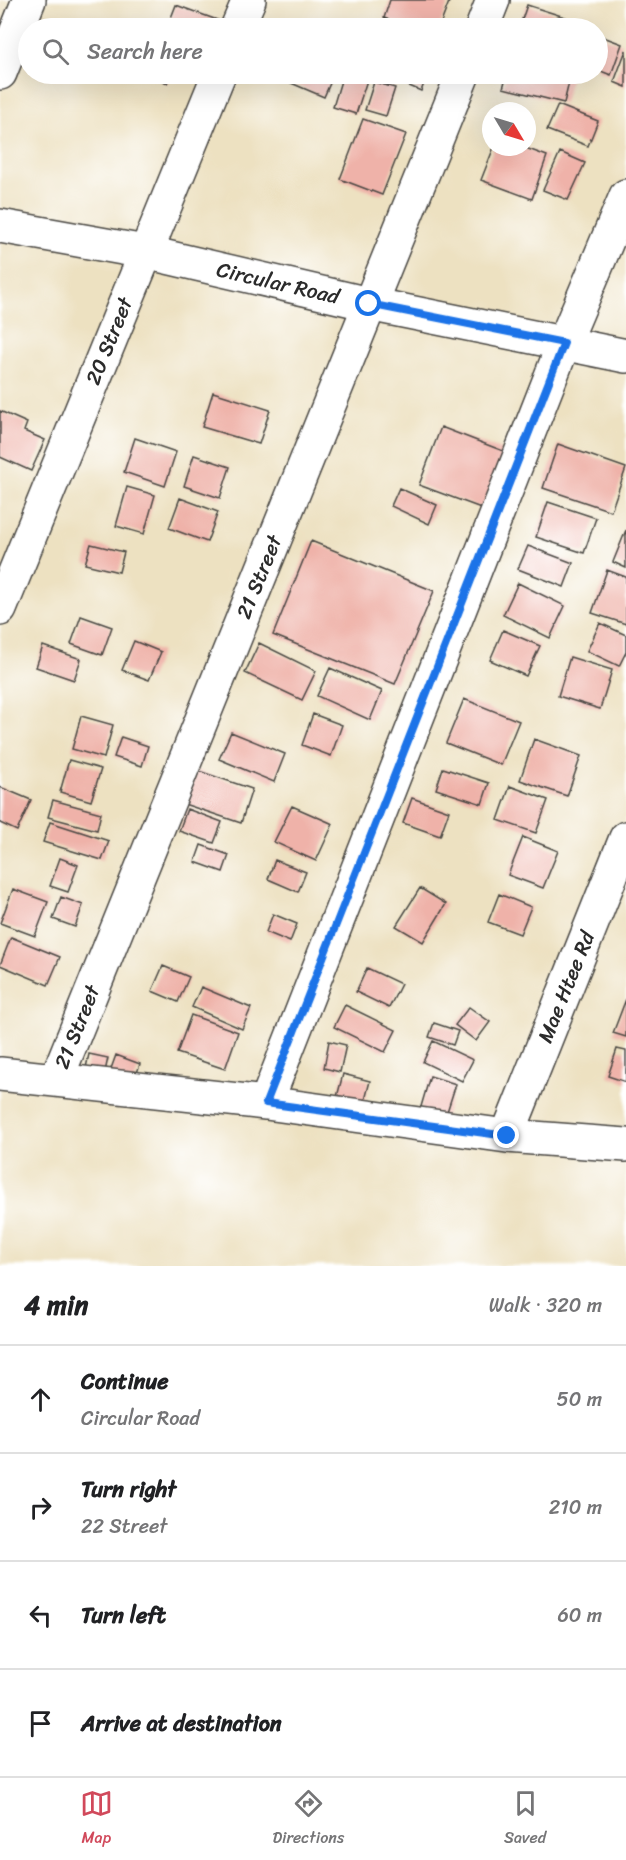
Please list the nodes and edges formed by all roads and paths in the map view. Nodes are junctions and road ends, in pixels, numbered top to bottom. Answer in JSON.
{"nodes":[{"id":1,"x":29,"y":0,"type":"edge"},
{"id":2,"x":249,"y":0,"type":"edge"},
{"id":3,"x":493,"y":0,"type":"edge"},
{"id":4,"x":22,"y":18,"type":"edge"},
{"id":5,"x":241,"y":18,"type":"edge"},
{"id":6,"x":486,"y":18,"type":"edge"},
{"id":7,"x":18,"y":28,"type":"edge"},
{"id":8,"x":0,"y":73,"type":"edge"},
{"id":9,"x":215,"y":84,"type":"edge"},
{"id":10,"x":459,"y":84,"type":"edge"},
{"id":11,"x":626,"y":196,"type":"edge"},
{"id":12,"x":0,"y":226,"type":"edge"},
{"id":13,"x":146,"y":252,"type":"junction"},
{"id":14,"x":369,"y":304,"type":"junction"},
{"id":15,"x":564,"y":343,"type":"junction"},
{"id":16,"x":626,"y":357,"type":"edge"},
{"id":17,"x":0,"y":609,"type":"edge"},
{"id":18,"x":626,"y":838,"type":"edge"},
{"id":19,"x":0,"y":1074,"type":"edge"},
{"id":20,"x":56,"y":1080,"type":"junction"},
{"id":21,"x":266,"y":1103,"type":"junction"},
{"id":22,"x":507,"y":1136,"type":"junction"},
{"id":23,"x":626,"y":1145,"type":"edge"}],
"edges":[{"from":1,"to":4,"type":"street"},
{"from":2,"to":5,"type":"street"},
{"from":3,"to":6,"type":"street"},
{"from":7,"to":8,"type":"street"},
{"from":9,"to":13,"type":"street","name":"20 Street"},
{"from":10,"to":14,"type":"street","name":"21 Street"},
{"from":11,"to":15,"type":"street"},
{"from":12,"to":13,"type":"street","name":"Circular Road"},
{"from":13,"to":14,"type":"street","name":"Circular Road"},
{"from":13,"to":17,"type":"street","name":"20 Street"},
{"from":14,"to":15,"type":"street","name":"Circular Road"},
{"from":14,"to":20,"type":"street","name":"21 Street"},
{"from":15,"to":16,"type":"street","name":"Circular Road"},
{"from":15,"to":21,"type":"street"},
{"from":18,"to":22,"type":"street","name":"Mae Htee Rd"},
{"from":19,"to":20,"type":"street"},
{"from":20,"to":21,"type":"street"},
{"from":21,"to":22,"type":"street"},
{"from":22,"to":23,"type":"street"}]}
